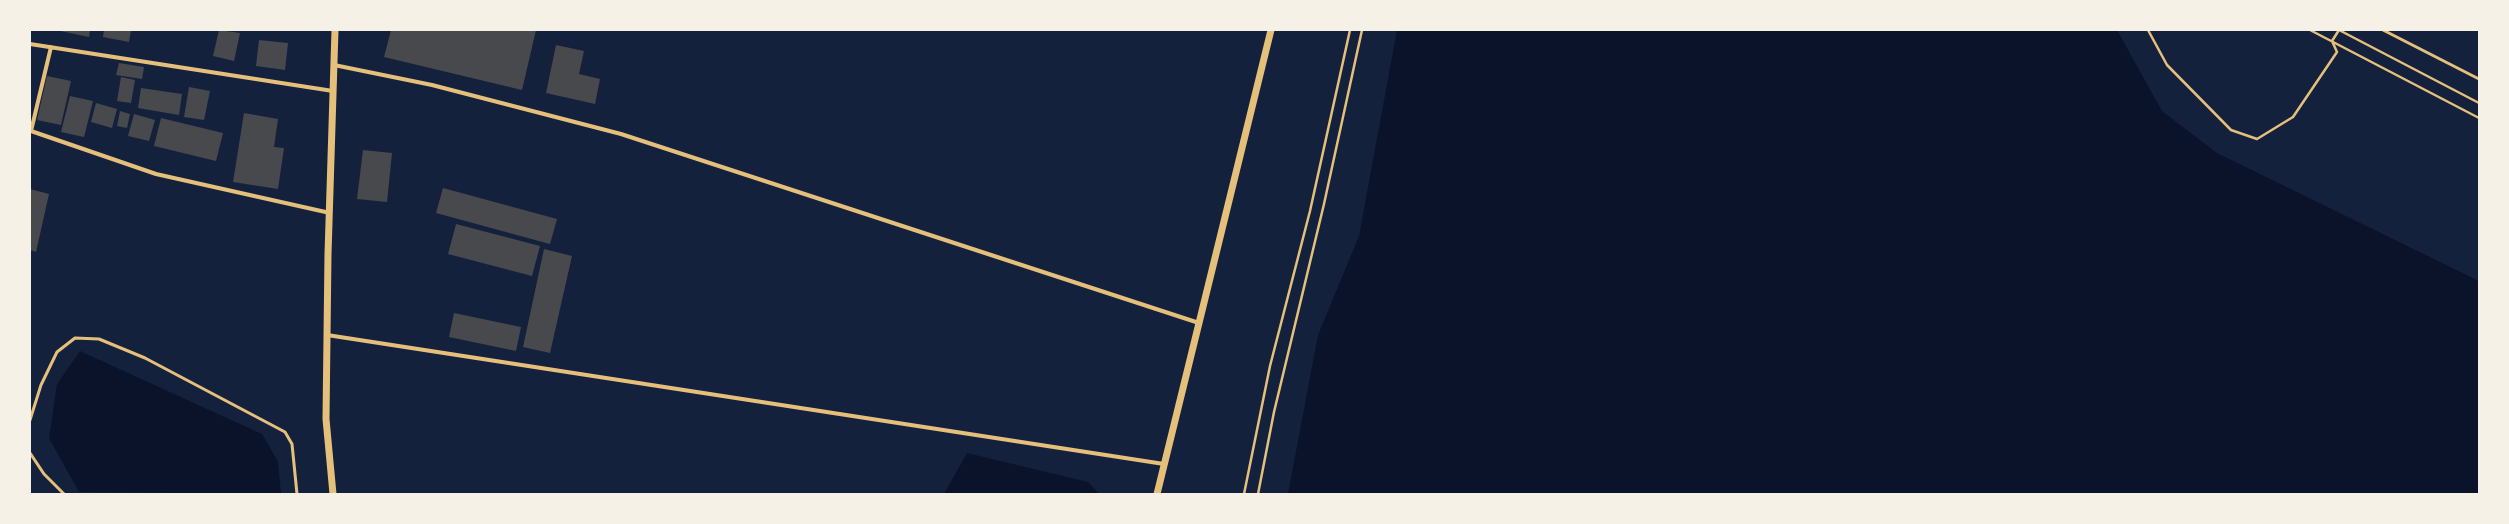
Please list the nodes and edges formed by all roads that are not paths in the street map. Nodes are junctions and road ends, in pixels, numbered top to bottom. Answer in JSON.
{"nodes":[{"id":1,"x":335,"y":30,"type":"edge"},
{"id":2,"x":1271,"y":30,"type":"edge"},
{"id":3,"x":2383,"y":30,"type":"edge"},
{"id":4,"x":30,"y":44,"type":"edge"},
{"id":5,"x":51,"y":47,"type":"junction"},
{"id":6,"x":334,"y":65,"type":"junction"},
{"id":7,"x":2479,"y":79,"type":"edge"},
{"id":8,"x":333,"y":91,"type":"junction"},
{"id":9,"x":330,"y":213,"type":"junction"},
{"id":10,"x":1199,"y":323,"type":"junction"},
{"id":11,"x":327,"y":335,"type":"junction"},
{"id":12,"x":30,"y":420,"type":"edge"},
{"id":13,"x":30,"y":453,"type":"edge"},
{"id":14,"x":1164,"y":464,"type":"junction"},
{"id":15,"x":64,"y":494,"type":"edge"},
{"id":16,"x":297,"y":494,"type":"edge"},
{"id":17,"x":333,"y":494,"type":"edge"},
{"id":18,"x":1157,"y":494,"type":"edge"}],
"edges":[{"from":1,"to":6,"type":"street"},
{"from":2,"to":10,"type":"street"},
{"from":3,"to":7,"type":"lane"},
{"from":4,"to":5,"type":"street"},
{"from":5,"to":8,"type":"street"},
{"from":5,"to":9,"type":"street"},
{"from":6,"to":8,"type":"street"},
{"from":6,"to":10,"type":"street"},
{"from":8,"to":9,"type":"street"},
{"from":9,"to":11,"type":"street"},
{"from":10,"to":14,"type":"street"},
{"from":11,"to":14,"type":"street"},
{"from":11,"to":17,"type":"street"},
{"from":12,"to":16,"type":"lane"},
{"from":13,"to":15,"type":"lane"},
{"from":14,"to":18,"type":"street"}]}
